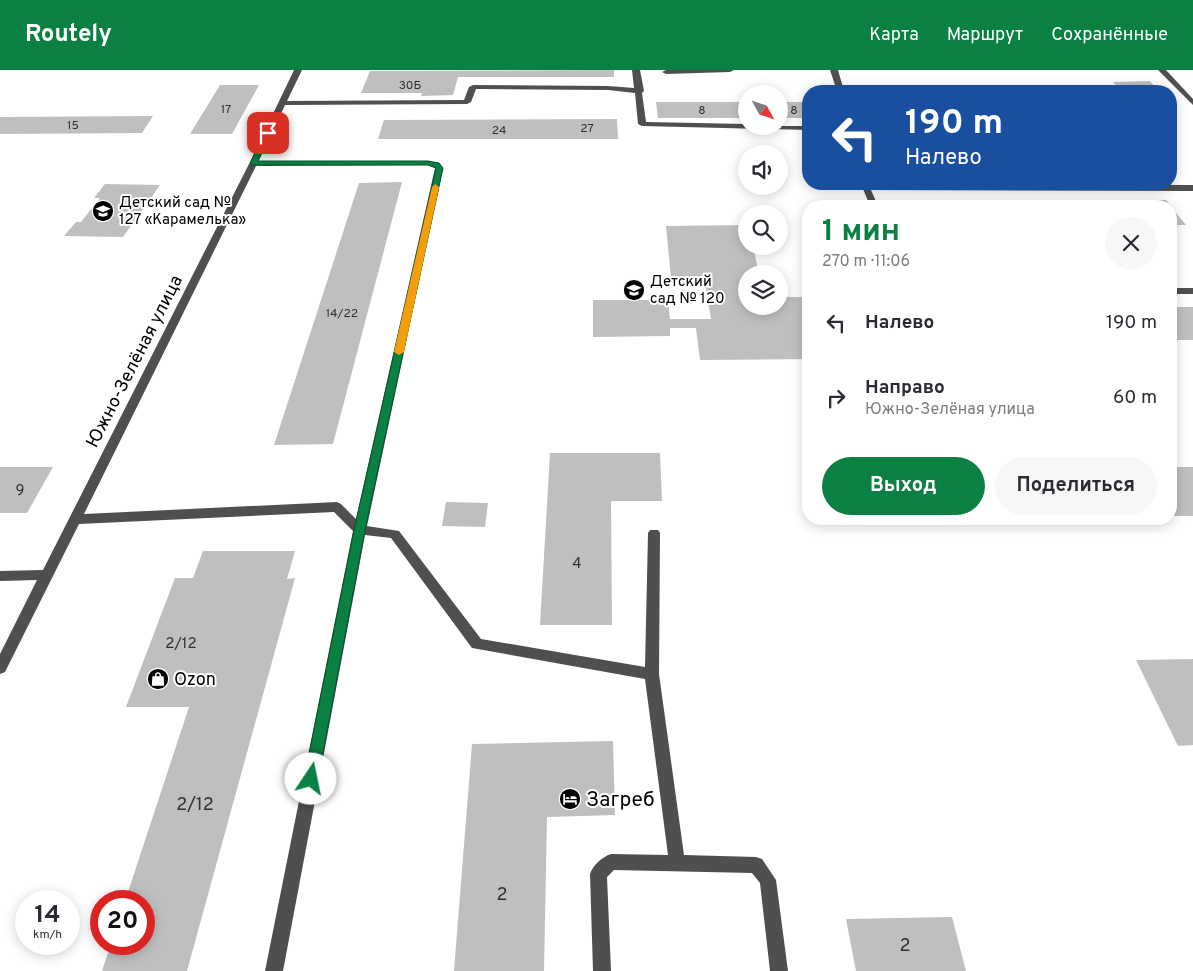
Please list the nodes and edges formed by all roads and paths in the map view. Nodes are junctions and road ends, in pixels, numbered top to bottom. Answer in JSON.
{"nodes":[{"id":1,"x":298,"y":70,"type":"edge"},
{"id":2,"x":636,"y":70,"type":"edge"},
{"id":3,"x":730,"y":70,"type":"edge"},
{"id":4,"x":834,"y":70,"type":"edge"},
{"id":5,"x":1162,"y":70,"type":"edge"},
{"id":6,"x":666,"y":72,"type":"dead end"},
{"id":7,"x":839,"y":85,"type":"edge"},
{"id":8,"x":1176,"y":85,"type":"edge"},
{"id":9,"x":1177,"y":86,"type":"edge"},
{"id":10,"x":640,"y":90,"type":"junction"},
{"id":11,"x":282,"y":102,"type":"junction"},
{"id":12,"x":1193,"y":103,"type":"edge"},
{"id":13,"x":802,"y":128,"type":"edge"},
{"id":14,"x":254,"y":164,"type":"junction"},
{"id":15,"x":1177,"y":188,"type":"edge"},
{"id":16,"x":1193,"y":188,"type":"edge"},
{"id":17,"x":1177,"y":291,"type":"edge"},
{"id":18,"x":1193,"y":291,"type":"edge"},
{"id":19,"x":75,"y":519,"type":"junction"},
{"id":20,"x":360,"y":530,"type":"junction"},
{"id":21,"x":654,"y":533,"type":"dead end"},
{"id":22,"x":47,"y":574,"type":"junction"},
{"id":23,"x":0,"y":576,"type":"edge"},
{"id":24,"x":0,"y":668,"type":"edge"},
{"id":25,"x":652,"y":674,"type":"junction"},
{"id":26,"x":677,"y":863,"type":"junction"},
{"id":27,"x":274,"y":971,"type":"edge"},
{"id":28,"x":602,"y":971,"type":"edge"},
{"id":29,"x":779,"y":971,"type":"edge"}],
"edges":[{"from":1,"to":11,"type":"street","name":"Южно-Зелёная улица"},
{"from":2,"to":10,"type":"street"},
{"from":3,"to":6,"type":"street"},
{"from":4,"to":7,"type":"street"},
{"from":5,"to":8,"type":"street"},
{"from":9,"to":12,"type":"street"},
{"from":10,"to":11,"type":"street"},
{"from":10,"to":13,"type":"street"},
{"from":11,"to":14,"type":"street","name":"Южно-Зелёная улица"},
{"from":14,"to":19,"type":"street","name":"Южно-Зелёная улица"},
{"from":14,"to":20,"type":"street"},
{"from":15,"to":16,"type":"street"},
{"from":17,"to":18,"type":"street"},
{"from":19,"to":20,"type":"street"},
{"from":19,"to":22,"type":"street","name":"Южно-Зелёная улица"},
{"from":20,"to":25,"type":"street"},
{"from":20,"to":27,"type":"street"},
{"from":21,"to":25,"type":"street"},
{"from":22,"to":23,"type":"street"},
{"from":22,"to":24,"type":"street","name":"Южно-Зелёная улица"},
{"from":25,"to":26,"type":"street"},
{"from":26,"to":28,"type":"street"},
{"from":26,"to":29,"type":"street"}]}
